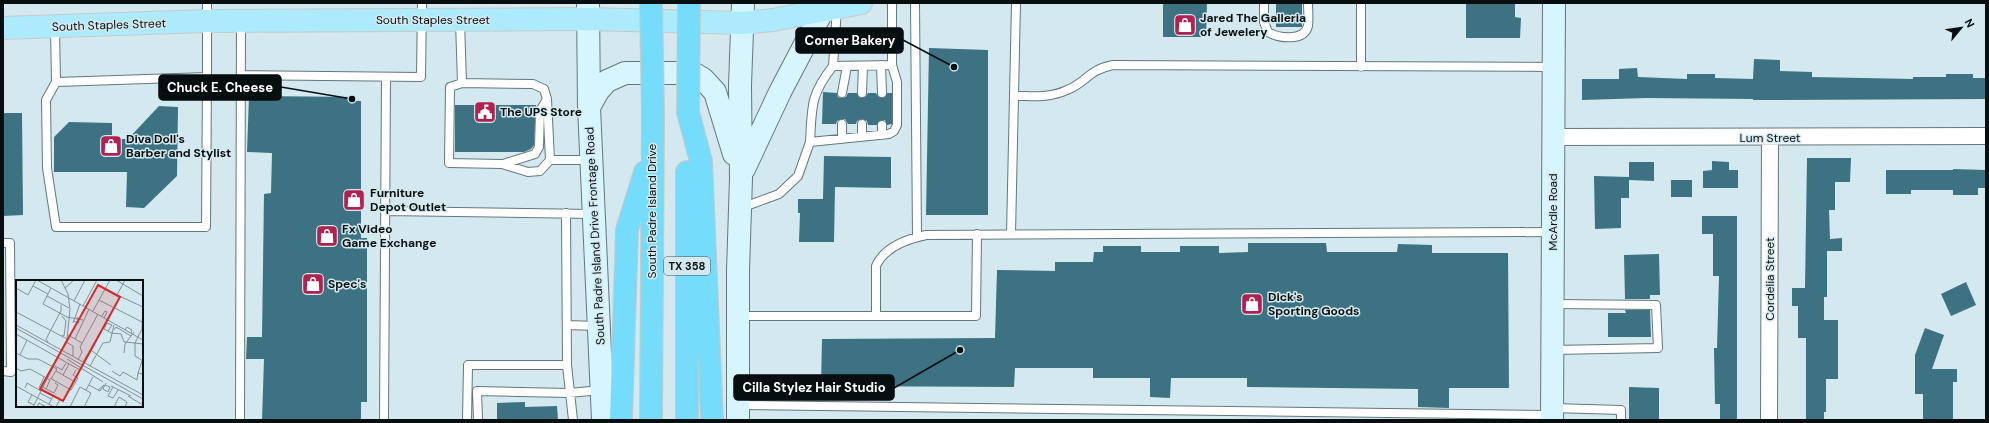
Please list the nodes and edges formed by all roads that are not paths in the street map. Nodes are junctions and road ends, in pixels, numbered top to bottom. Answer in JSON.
{"nodes":[{"id":1,"x":650,"y":3,"type":"edge"},
{"id":2,"x":689,"y":3,"type":"edge"},
{"id":3,"x":861,"y":3,"type":"edge"},
{"id":4,"x":892,"y":3,"type":"edge"},
{"id":5,"x":915,"y":3,"type":"edge"},
{"id":6,"x":1016,"y":3,"type":"edge"},
{"id":7,"x":1264,"y":3,"type":"edge"},
{"id":8,"x":1308,"y":3,"type":"edge"},
{"id":9,"x":1360,"y":3,"type":"edge"},
{"id":10,"x":1554,"y":3,"type":"edge"},
{"id":11,"x":830,"y":9,"type":"junction"},
{"id":12,"x":422,"y":11,"type":"edge"},
{"id":13,"x":588,"y":11,"type":"edge"},
{"id":14,"x":207,"y":12,"type":"edge"},
{"id":15,"x":742,"y":13,"type":"edge"},
{"id":16,"x":241,"y":20,"type":"junction"},
{"id":17,"x":460,"y":20,"type":"junction"},
{"id":18,"x":3,"y":28,"type":"edge"},
{"id":19,"x":55,"y":28,"type":"junction"},
{"id":20,"x":880,"y":65,"type":"junction"},
{"id":21,"x":892,"y":65,"type":"junction"},
{"id":22,"x":833,"y":66,"type":"junction"},
{"id":23,"x":847,"y":66,"type":"junction"},
{"id":24,"x":862,"y":66,"type":"junction"},
{"id":25,"x":1361,"y":67,"type":"junction"},
{"id":26,"x":1554,"y":67,"type":"junction"},
{"id":27,"x":241,"y":75,"type":"junction"},
{"id":28,"x":207,"y":77,"type":"junction"},
{"id":29,"x":386,"y":77,"type":"junction"},
{"id":30,"x":56,"y":82,"type":"junction"},
{"id":31,"x":462,"y":83,"type":"junction"},
{"id":32,"x":842,"y":93,"type":"dead end"},
{"id":33,"x":862,"y":93,"type":"dead end"},
{"id":34,"x":882,"y":93,"type":"dead end"},
{"id":35,"x":1015,"y":96,"type":"junction"},
{"id":36,"x":547,"y":99,"type":"junction"},
{"id":37,"x":589,"y":107,"type":"junction"},
{"id":38,"x":688,"y":112,"type":"junction"},
{"id":39,"x":842,"y":124,"type":"dead end"},
{"id":40,"x":862,"y":124,"type":"dead end"},
{"id":41,"x":882,"y":125,"type":"dead end"},
{"id":42,"x":882,"y":135,"type":"junction"},
{"id":43,"x":862,"y":136,"type":"junction"},
{"id":44,"x":1986,"y":136,"type":"edge"},
{"id":45,"x":1554,"y":137,"type":"junction"},
{"id":46,"x":842,"y":138,"type":"junction"},
{"id":47,"x":1770,"y":138,"type":"junction"},
{"id":48,"x":810,"y":142,"type":"junction"},
{"id":49,"x":652,"y":151,"type":"junction"},
{"id":50,"x":550,"y":160,"type":"junction"},
{"id":51,"x":591,"y":160,"type":"junction"},
{"id":52,"x":502,"y":164,"type":"junction"},
{"id":53,"x":741,"y":178,"type":"junction"},
{"id":54,"x":740,"y":209,"type":"junction"},
{"id":55,"x":385,"y":211,"type":"junction"},
{"id":56,"x":566,"y":213,"type":"junction"},
{"id":57,"x":594,"y":214,"type":"junction"},
{"id":58,"x":1553,"y":232,"type":"junction"},
{"id":59,"x":977,"y":234,"type":"junction"},
{"id":60,"x":1011,"y":234,"type":"junction"},
{"id":61,"x":917,"y":237,"type":"junction"},
{"id":62,"x":3,"y":243,"type":"edge"},
{"id":63,"x":1553,"y":304,"type":"junction"},
{"id":64,"x":738,"y":316,"type":"junction"},
{"id":65,"x":876,"y":316,"type":"junction"},
{"id":66,"x":567,"y":325,"type":"junction"},
{"id":67,"x":599,"y":326,"type":"junction"},
{"id":68,"x":1552,"y":350,"type":"junction"},
{"id":69,"x":567,"y":365,"type":"junction"},
{"id":70,"x":3,"y":371,"type":"edge"},
{"id":71,"x":602,"y":390,"type":"junction"},
{"id":72,"x":570,"y":393,"type":"junction"},
{"id":73,"x":738,"y":412,"type":"edge"},
{"id":74,"x":1552,"y":414,"type":"edge"},
{"id":75,"x":240,"y":420,"type":"edge"},
{"id":76,"x":384,"y":420,"type":"edge"},
{"id":77,"x":467,"y":420,"type":"edge"},
{"id":78,"x":478,"y":420,"type":"edge"},
{"id":79,"x":573,"y":420,"type":"edge"},
{"id":80,"x":603,"y":420,"type":"edge"},
{"id":81,"x":621,"y":420,"type":"edge"},
{"id":82,"x":651,"y":420,"type":"edge"},
{"id":83,"x":687,"y":420,"type":"edge"},
{"id":84,"x":712,"y":420,"type":"edge"},
{"id":85,"x":1621,"y":420,"type":"edge"},
{"id":86,"x":1769,"y":420,"type":"edge"}],
"edges":[{"from":1,"to":49,"type":"highway","name":"South Padre Island Drive","number":"TX 358","bridge":true},
{"from":2,"to":38,"type":"highway","number":"TX 358","bridge":true},
{"from":3,"to":11,"type":"main road","name":"South Staples Street"},
{"from":4,"to":21,"type":"lane"},
{"from":5,"to":61,"type":"lane"},
{"from":6,"to":35,"type":"lane"},
{"from":7,"to":8,"type":"lane"},
{"from":9,"to":25,"type":"lane"},
{"from":10,"to":26,"type":"main road","name":"McArdle Road"},
{"from":11,"to":15,"type":"main road","name":"South Staples Street"},
{"from":11,"to":22,"type":"lane"},
{"from":11,"to":53,"type":"main road"},
{"from":12,"to":16,"type":"main road","name":"South Staples Street"},
{"from":12,"to":17,"type":"main road","name":"South Staples Street"},
{"from":12,"to":29,"type":"lane"},
{"from":13,"to":15,"type":"main road","name":"South Staples Street"},
{"from":13,"to":17,"type":"main road","name":"South Staples Street"},
{"from":13,"to":37,"type":"main road","name":"South Padre Island Drive Frontage Road"},
{"from":14,"to":16,"type":"main road","name":"South Staples Street"},
{"from":14,"to":19,"type":"main road","name":"South Staples Street"},
{"from":14,"to":28,"type":"lane"},
{"from":15,"to":53,"type":"main road"},
{"from":16,"to":27,"type":"lane"},
{"from":17,"to":31,"type":"lane"},
{"from":18,"to":19,"type":"main road","name":"South Staples Street"},
{"from":19,"to":30,"type":"lane"},
{"from":20,"to":21,"type":"lane"},
{"from":20,"to":24,"type":"lane"},
{"from":20,"to":34,"type":"lane"},
{"from":21,"to":42,"type":"lane"},
{"from":22,"to":23,"type":"lane"},
{"from":22,"to":48,"type":"lane"},
{"from":23,"to":24,"type":"lane"},
{"from":23,"to":32,"type":"lane"},
{"from":24,"to":33,"type":"lane"},
{"from":25,"to":26,"type":"lane"},
{"from":25,"to":35,"type":"lane"},
{"from":26,"to":45,"type":"main road","name":"McArdle Road"},
{"from":27,"to":29,"type":"lane"},
{"from":27,"to":75,"type":"lane"},
{"from":28,"to":30,"type":"lane"},
{"from":28,"to":30,"type":"lane"},
{"from":29,"to":55,"type":"lane"},
{"from":31,"to":36,"type":"lane"},
{"from":31,"to":52,"type":"lane"},
{"from":35,"to":60,"type":"lane"},
{"from":36,"to":50,"type":"lane"},
{"from":36,"to":52,"type":"lane"},
{"from":37,"to":51,"type":"main road","name":"South Padre Island Drive Frontage Road"},
{"from":37,"to":53,"type":"main road"},
{"from":38,"to":83,"type":"highway","number":"TX 358"},
{"from":38,"to":84,"type":"highway"},
{"from":39,"to":46,"type":"lane"},
{"from":40,"to":43,"type":"lane"},
{"from":41,"to":42,"type":"lane"},
{"from":42,"to":43,"type":"lane"},
{"from":43,"to":46,"type":"lane"},
{"from":44,"to":47,"type":"street","name":"Lum Street"},
{"from":45,"to":47,"type":"street","name":"Lum Street"},
{"from":45,"to":58,"type":"main road","name":"McArdle Road"},
{"from":46,"to":48,"type":"lane"},
{"from":47,"to":86,"type":"street","name":"Cordelia Street"},
{"from":48,"to":54,"type":"lane"},
{"from":49,"to":81,"type":"highway"},
{"from":49,"to":82,"type":"highway","name":"South Padre Island Drive","number":"TX 358"},
{"from":50,"to":51,"type":"lane"},
{"from":50,"to":52,"type":"lane"},
{"from":51,"to":57,"type":"main road","name":"South Padre Island Drive Frontage Road"},
{"from":53,"to":54,"type":"main road"},
{"from":54,"to":64,"type":"main road"},
{"from":55,"to":56,"type":"lane"},
{"from":55,"to":76,"type":"lane"},
{"from":56,"to":57,"type":"lane"},
{"from":56,"to":66,"type":"lane"},
{"from":57,"to":67,"type":"main road","name":"South Padre Island Drive Frontage Road"},
{"from":58,"to":60,"type":"lane"},
{"from":58,"to":63,"type":"main road","name":"McArdle Road"},
{"from":59,"to":60,"type":"lane"},
{"from":59,"to":61,"type":"lane"},
{"from":59,"to":65,"type":"lane"},
{"from":61,"to":65,"type":"lane"},
{"from":62,"to":70,"type":"lane"},
{"from":63,"to":68,"type":"main road","name":"McArdle Road"},
{"from":63,"to":68,"type":"lane"},
{"from":64,"to":65,"type":"lane"},
{"from":64,"to":73,"type":"main road"},
{"from":66,"to":67,"type":"lane"},
{"from":66,"to":69,"type":"lane"},
{"from":67,"to":71,"type":"main road","name":"South Padre Island Drive Frontage Road"},
{"from":68,"to":74,"type":"main road","name":"McArdle Road"},
{"from":69,"to":72,"type":"lane"},
{"from":69,"to":77,"type":"lane"},
{"from":71,"to":72,"type":"lane"},
{"from":71,"to":80,"type":"main road","name":"South Padre Island Drive Frontage Road"},
{"from":72,"to":78,"type":"lane"},
{"from":72,"to":79,"type":"lane"},
{"from":73,"to":74,"type":"lane"},
{"from":74,"to":85,"type":"lane"}]}
